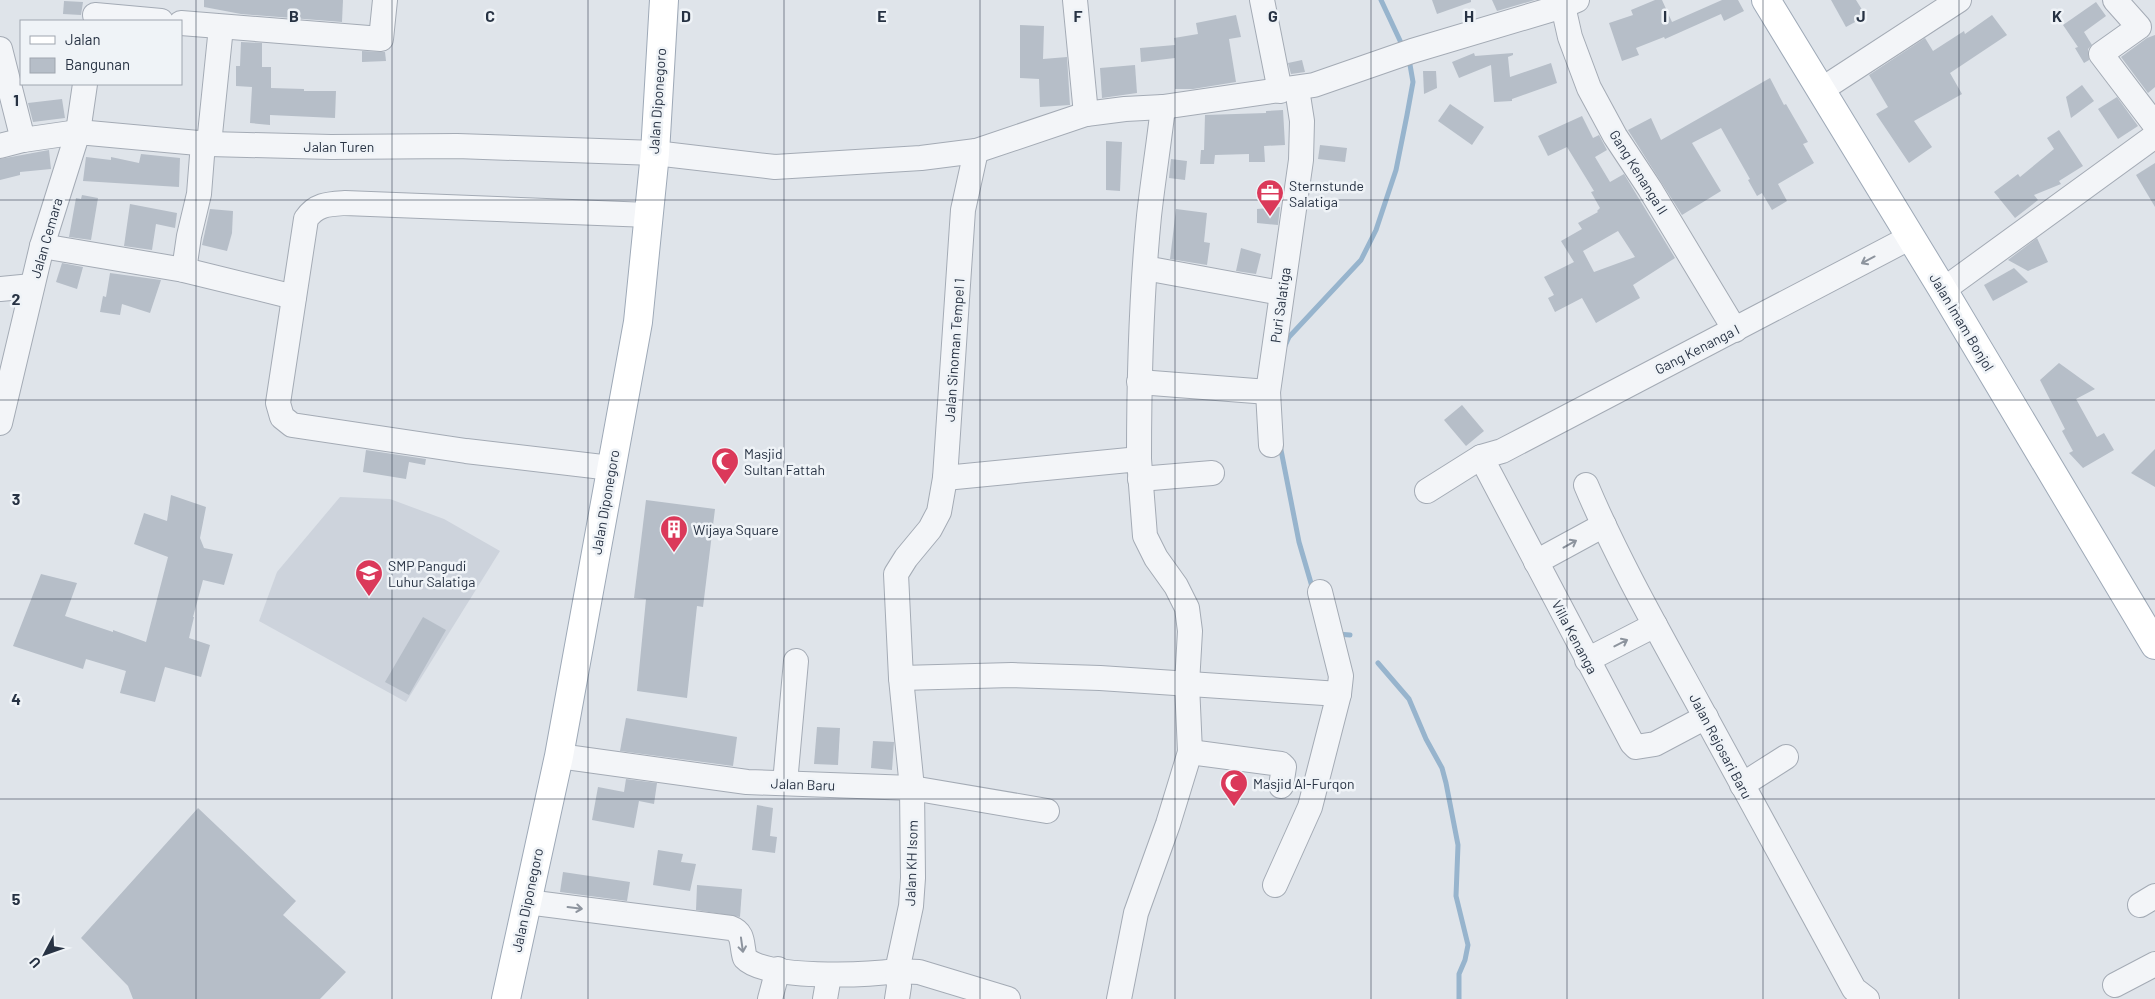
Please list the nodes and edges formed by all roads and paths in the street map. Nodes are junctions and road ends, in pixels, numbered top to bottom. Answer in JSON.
{"nodes":[{"id":1,"x":385,"y":0,"type":"edge"},
{"id":2,"x":664,"y":0,"type":"edge"},
{"id":3,"x":1075,"y":0,"type":"edge"},
{"id":4,"x":1262,"y":0,"type":"edge"},
{"id":5,"x":1766,"y":0,"type":"edge"},
{"id":6,"x":1959,"y":0,"type":"edge"},
{"id":7,"x":2115,"y":0,"type":"edge"},
{"id":8,"x":1570,"y":3,"type":"edge"},
{"id":9,"x":96,"y":12,"type":"edge"},
{"id":10,"x":154,"y":20,"type":"edge"},
{"id":11,"x":182,"y":23,"type":"edge"},
{"id":12,"x":221,"y":27,"type":"junction"},
{"id":13,"x":0,"y":50,"type":"edge"},
{"id":14,"x":85,"y":85,"type":"edge"},
{"id":15,"x":1288,"y":90,"type":"junction"},
{"id":16,"x":1821,"y":90,"type":"junction"},
{"id":17,"x":1163,"y":107,"type":"junction"},
{"id":18,"x":1086,"y":114,"type":"junction"},
{"id":19,"x":2155,"y":125,"type":"edge"},
{"id":20,"x":78,"y":132,"type":"junction"},
{"id":21,"x":2155,"y":136,"type":"edge"},
{"id":22,"x":24,"y":140,"type":"junction"},
{"id":23,"x":206,"y":144,"type":"junction"},
{"id":24,"x":0,"y":146,"type":"edge"},
{"id":25,"x":976,"y":151,"type":"junction"},
{"id":26,"x":655,"y":153,"type":"junction"},
{"id":27,"x":649,"y":215,"type":"junction"},
{"id":28,"x":1911,"y":236,"type":"junction"},
{"id":29,"x":42,"y":246,"type":"junction"},
{"id":30,"x":1145,"y":268,"type":"junction"},
{"id":31,"x":184,"y":270,"type":"junction"},
{"id":32,"x":32,"y":286,"type":"junction"},
{"id":33,"x":0,"y":289,"type":"edge"},
{"id":34,"x":1943,"y":290,"type":"junction"},
{"id":35,"x":1281,"y":293,"type":"junction"},
{"id":36,"x":294,"y":297,"type":"junction"},
{"id":37,"x":1735,"y":330,"type":"junction"},
{"id":38,"x":1139,"y":382,"type":"junction"},
{"id":39,"x":1268,"y":392,"type":"junction"},
{"id":40,"x":0,"y":423,"type":"edge"},
{"id":41,"x":1272,"y":445,"type":"dead end"},
{"id":42,"x":1481,"y":457,"type":"junction"},
{"id":43,"x":611,"y":468,"type":"junction"},
{"id":44,"x":1139,"y":469,"type":"junction"},
{"id":45,"x":1212,"y":474,"type":"dead end"},
{"id":46,"x":944,"y":478,"type":"junction"},
{"id":47,"x":1586,"y":485,"type":"dead end"},
{"id":48,"x":1427,"y":491,"type":"dead end"},
{"id":49,"x":1604,"y":525,"type":"junction"},
{"id":50,"x":920,"y":544,"type":"joint"},
{"id":51,"x":1536,"y":562,"type":"junction"},
{"id":52,"x":1320,"y":592,"type":"dead end"},
{"id":53,"x":1655,"y":625,"type":"junction"},
{"id":54,"x":2151,"y":630,"type":"edge"},
{"id":55,"x":796,"y":660,"type":"dead end"},
{"id":56,"x":1587,"y":660,"type":"junction"},
{"id":57,"x":901,"y":678,"type":"junction"},
{"id":58,"x":1187,"y":684,"type":"junction"},
{"id":59,"x":1336,"y":689,"type":"junction"},
{"id":60,"x":1706,"y":717,"type":"junction"},
{"id":61,"x":1190,"y":752,"type":"junction"},
{"id":62,"x":558,"y":756,"type":"junction"},
{"id":63,"x":1786,"y":756,"type":"dead end"},
{"id":64,"x":785,"y":783,"type":"junction"},
{"id":65,"x":1742,"y":785,"type":"junction"},
{"id":66,"x":1281,"y":786,"type":"dead end"},
{"id":67,"x":912,"y":788,"type":"junction"},
{"id":68,"x":1047,"y":811,"type":"dead end"},
{"id":69,"x":1275,"y":885,"type":"dead end"},
{"id":70,"x":527,"y":902,"type":"junction"},
{"id":71,"x":2155,"y":964,"type":"edge"},
{"id":72,"x":778,"y":969,"type":"junction"},
{"id":73,"x":897,"y":972,"type":"junction"},
{"id":74,"x":829,"y":976,"type":"junction"},
{"id":75,"x":2112,"y":986,"type":"edge"},
{"id":76,"x":994,"y":997,"type":"edge"},
{"id":77,"x":506,"y":999,"type":"edge"},
{"id":78,"x":770,"y":999,"type":"edge"},
{"id":79,"x":825,"y":999,"type":"edge"},
{"id":80,"x":896,"y":999,"type":"edge"},
{"id":81,"x":1119,"y":999,"type":"edge"},
{"id":82,"x":1867,"y":999,"type":"edge"}],
"edges":[{"from":1,"to":12,"type":"street"},
{"from":2,"to":26,"type":"main road","name":"Jalan Diponegoro"},
{"from":3,"to":18,"type":"street"},
{"from":4,"to":15,"type":"street","name":"Puri Salatiga"},
{"from":5,"to":16,"type":"main road","name":"Jalan Imam Bonjol"},
{"from":6,"to":16,"type":"street"},
{"from":7,"to":19,"type":"street"},
{"from":8,"to":15,"type":"street","name":"Jalan Turen"},
{"from":8,"to":37,"type":"street","name":"Gang Kenanga II"},
{"from":9,"to":10,"type":"street"},
{"from":11,"to":12,"type":"street"},
{"from":12,"to":23,"type":"street"},
{"from":13,"to":22,"type":"street"},
{"from":14,"to":20,"type":"street","name":"Jalan Cemara"},
{"from":15,"to":17,"type":"street","name":"Jalan Turen"},
{"from":15,"to":35,"type":"street","name":"Puri Salatiga"},
{"from":16,"to":28,"type":"main road","name":"Jalan Imam Bonjol"},
{"from":17,"to":18,"type":"street","name":"Jalan Turen"},
{"from":17,"to":30,"type":"street"},
{"from":18,"to":25,"type":"street","name":"Jalan Turen"},
{"from":20,"to":22,"type":"street","name":"Jalan Turen"},
{"from":20,"to":23,"type":"street","name":"Jalan Turen"},
{"from":20,"to":29,"type":"street","name":"Jalan Cemara"},
{"from":21,"to":34,"type":"street"},
{"from":22,"to":24,"type":"street","name":"Jalan Turen"},
{"from":23,"to":26,"type":"street","name":"Jalan Turen"},
{"from":23,"to":31,"type":"street"},
{"from":25,"to":26,"type":"street","name":"Jalan Turen"},
{"from":25,"to":46,"type":"street","name":"Jalan Sinoman Tempel 1"},
{"from":26,"to":27,"type":"main road","name":"Jalan Diponegoro"},
{"from":27,"to":36,"type":"street"},
{"from":27,"to":43,"type":"main road","name":"Jalan Diponegoro"},
{"from":28,"to":34,"type":"main road","name":"Jalan Imam Bonjol"},
{"from":28,"to":37,"type":"street","name":"Gang Kenanga I","one_way":true},
{"from":29,"to":31,"type":"street"},
{"from":29,"to":32,"type":"street","name":"Jalan Cemara"},
{"from":30,"to":35,"type":"street"},
{"from":30,"to":38,"type":"street"},
{"from":31,"to":36,"type":"street"},
{"from":32,"to":33,"type":"street"},
{"from":32,"to":40,"type":"street","name":"Jalan Cemara"},
{"from":34,"to":54,"type":"main road","name":"Jalan Imam Bonjol"},
{"from":35,"to":39,"type":"street","name":"Puri Salatiga"},
{"from":36,"to":43,"type":"street"},
{"from":37,"to":42,"type":"street","name":"Gang Kenanga I"},
{"from":38,"to":39,"type":"street"},
{"from":38,"to":44,"type":"street"},
{"from":39,"to":41,"type":"street","name":"Puri Salatiga"},
{"from":42,"to":48,"type":"street"},
{"from":42,"to":51,"type":"street","name":"Villa Kenanga"},
{"from":43,"to":62,"type":"main road","name":"Jalan Diponegoro"},
{"from":44,"to":45,"type":"street"},
{"from":44,"to":46,"type":"street"},
{"from":44,"to":58,"type":"street"},
{"from":46,"to":50,"type":"street","name":"Jalan Sinoman Tempel 1"},
{"from":47,"to":49,"type":"street","name":"Jalan Rejosari Baru"},
{"from":51,"to":49,"type":"street","one_way":true},
{"from":49,"to":53,"type":"street","name":"Jalan Rejosari Baru"},
{"from":50,"to":57,"type":"street","name":"Jalan KH Isom"},
{"from":51,"to":56,"type":"street","name":"Villa Kenanga"},
{"from":52,"to":59,"type":"street"},
{"from":56,"to":53,"type":"street","one_way":true},
{"from":53,"to":60,"type":"street","name":"Jalan Rejosari Baru"},
{"from":55,"to":64,"type":"street"},
{"from":56,"to":60,"type":"street","name":"Villa Kenanga"},
{"from":57,"to":58,"type":"street"},
{"from":57,"to":67,"type":"street","name":"Jalan KH Isom"},
{"from":58,"to":59,"type":"street"},
{"from":58,"to":61,"type":"street"},
{"from":59,"to":69,"type":"street"},
{"from":60,"to":65,"type":"street","name":"Jalan Rejosari Baru"},
{"from":61,"to":66,"type":"street"},
{"from":61,"to":81,"type":"street"},
{"from":62,"to":64,"type":"street","name":"Jalan Baru"},
{"from":62,"to":70,"type":"main road","name":"Jalan Diponegoro"},
{"from":63,"to":65,"type":"street"},
{"from":64,"to":67,"type":"street","name":"Jalan Baru"},
{"from":65,"to":82,"type":"street","name":"Jalan Rejosari Baru"},
{"from":67,"to":68,"type":"street","name":"Jalan Baru"},
{"from":67,"to":73,"type":"street","name":"Jalan KH Isom"},
{"from":70,"to":72,"type":"street","one_way":true},
{"from":70,"to":77,"type":"main road","name":"Jalan Diponegoro"},
{"from":71,"to":75,"type":"street"},
{"from":72,"to":74,"type":"street"},
{"from":72,"to":78,"type":"street"},
{"from":73,"to":74,"type":"street"},
{"from":73,"to":76,"type":"street"},
{"from":73,"to":80,"type":"street","name":"Jalan KH Isom"},
{"from":74,"to":79,"type":"street"}]}
